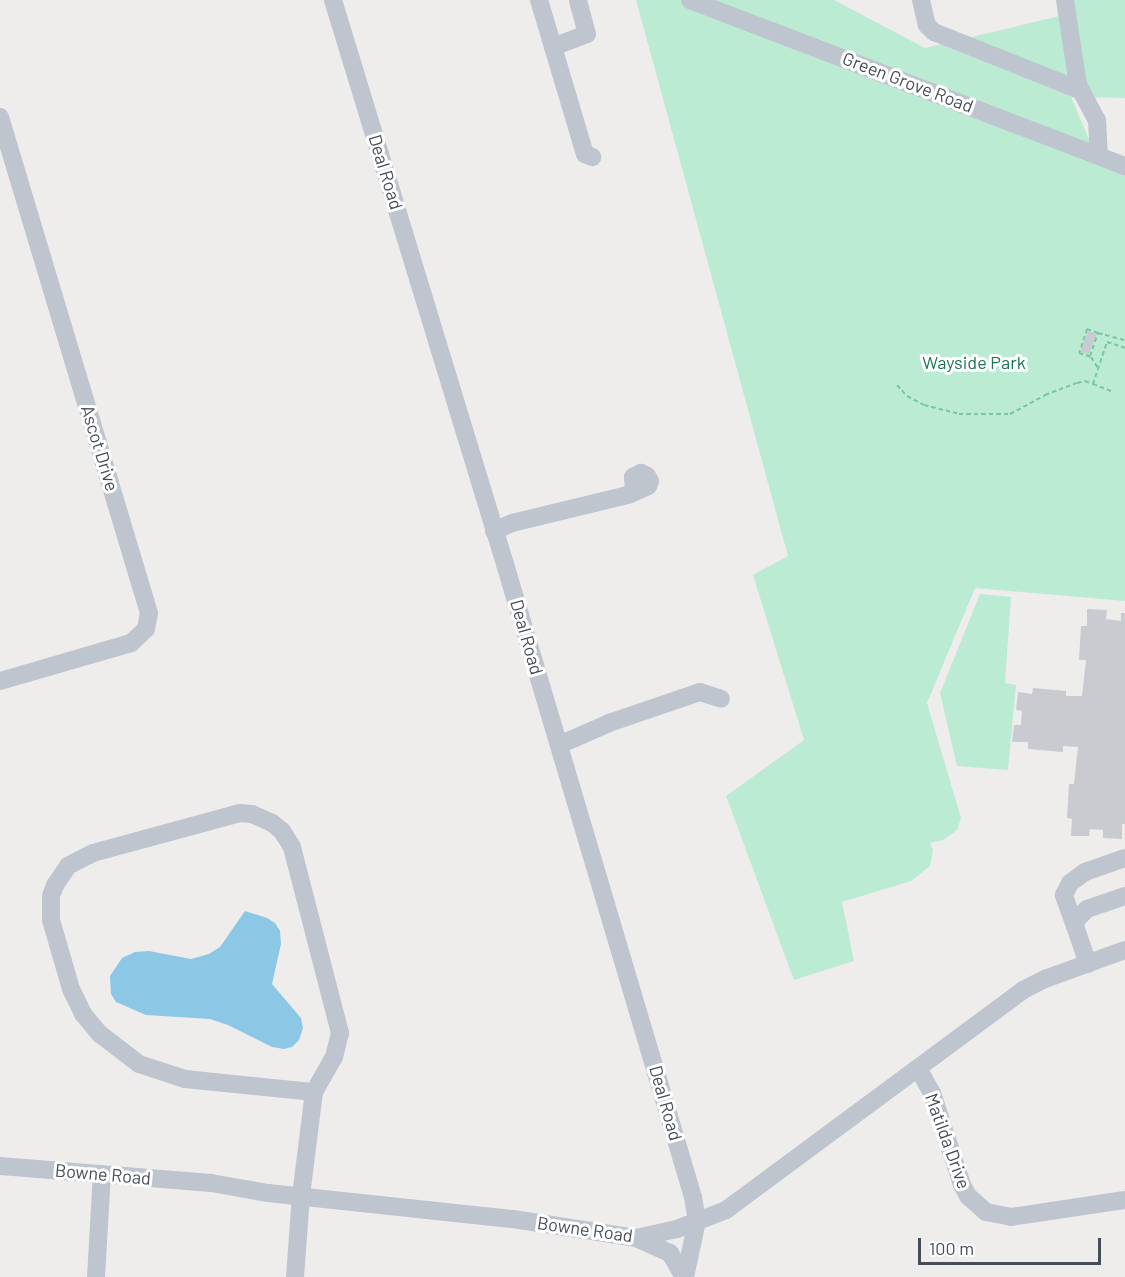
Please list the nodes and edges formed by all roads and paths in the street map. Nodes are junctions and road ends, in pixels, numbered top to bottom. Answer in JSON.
{"nodes":[{"id":1,"x":333,"y":0,"type":"edge"},
{"id":2,"x":539,"y":0,"type":"edge"},
{"id":3,"x":578,"y":0,"type":"edge"},
{"id":4,"x":690,"y":0,"type":"edge"},
{"id":5,"x":921,"y":0,"type":"edge"},
{"id":6,"x":1065,"y":0,"type":"edge"},
{"id":7,"x":553,"y":47,"type":"junction"},
{"id":8,"x":1082,"y":91,"type":"junction"},
{"id":9,"x":0,"y":117,"type":"edge"},
{"id":10,"x":1099,"y":155,"type":"junction"},
{"id":11,"x":592,"y":157,"type":"dead end"},
{"id":12,"x":1125,"y":166,"type":"edge"},
{"id":13,"x":1098,"y":333,"type":"junction"},
{"id":14,"x":1125,"y":340,"type":"edge"},
{"id":15,"x":1125,"y":348,"type":"edge"},
{"id":16,"x":1090,"y":356,"type":"junction"},
{"id":17,"x":1098,"y":368,"type":"junction"},
{"id":18,"x":1093,"y":384,"type":"junction"},
{"id":19,"x":897,"y":385,"type":"dead end"},
{"id":20,"x":1111,"y":391,"type":"dead end"},
{"id":21,"x":634,"y":491,"type":"dead end"},
{"id":22,"x":494,"y":531,"type":"junction"},
{"id":23,"x":0,"y":681,"type":"edge"},
{"id":24,"x":721,"y":699,"type":"dead end"},
{"id":25,"x":559,"y":745,"type":"junction"},
{"id":26,"x":1125,"y":858,"type":"edge"},
{"id":27,"x":1125,"y":896,"type":"edge"},
{"id":28,"x":1075,"y":926,"type":"junction"},
{"id":29,"x":1125,"y":951,"type":"edge"},
{"id":30,"x":1088,"y":964,"type":"junction"},
{"id":31,"x":918,"y":1068,"type":"junction"},
{"id":32,"x":314,"y":1092,"type":"junction"},
{"id":33,"x":0,"y":1166,"type":"edge"},
{"id":34,"x":102,"y":1174,"type":"junction"},
{"id":35,"x":301,"y":1196,"type":"junction"},
{"id":36,"x":1125,"y":1200,"type":"edge"},
{"id":37,"x":697,"y":1221,"type":"junction"},
{"id":38,"x":636,"y":1238,"type":"junction"},
{"id":39,"x":96,"y":1277,"type":"edge"},
{"id":40,"x":295,"y":1277,"type":"edge"},
{"id":41,"x":685,"y":1277,"type":"edge"}],
"edges":[{"from":1,"to":22,"type":"street","name":"Deal Road"},
{"from":2,"to":7,"type":"street"},
{"from":3,"to":7,"type":"street"},
{"from":4,"to":10,"type":"street","name":"Green Grove Road"},
{"from":5,"to":8,"type":"street"},
{"from":6,"to":8,"type":"street"},
{"from":7,"to":11,"type":"street"},
{"from":8,"to":10,"type":"street"},
{"from":9,"to":23,"type":"street","name":"Ascot Drive"},
{"from":10,"to":12,"type":"street","name":"Green Grove Road"},
{"from":13,"to":14,"type":"path"},
{"from":13,"to":16,"type":"path"},
{"from":13,"to":16,"type":"path"},
{"from":15,"to":17,"type":"path"},
{"from":16,"to":17,"type":"path"},
{"from":17,"to":18,"type":"path"},
{"from":18,"to":19,"type":"path"},
{"from":18,"to":20,"type":"path"},
{"from":21,"to":22,"type":"street"},
{"from":22,"to":25,"type":"street","name":"Deal Road"},
{"from":24,"to":25,"type":"street"},
{"from":25,"to":37,"type":"street","name":"Deal Road"},
{"from":26,"to":28,"type":"street"},
{"from":27,"to":28,"type":"street"},
{"from":28,"to":30,"type":"street"},
{"from":29,"to":30,"type":"street","name":"Bowne Road"},
{"from":30,"to":31,"type":"street","name":"Bowne Road"},
{"from":31,"to":36,"type":"street","name":"Matilda Drive"},
{"from":31,"to":37,"type":"street","name":"Bowne Road"},
{"from":32,"to":32,"type":"street"},
{"from":32,"to":35,"type":"street"},
{"from":33,"to":34,"type":"street","name":"Bowne Road"},
{"from":34,"to":35,"type":"street","name":"Bowne Road"},
{"from":34,"to":39,"type":"street"},
{"from":35,"to":38,"type":"street","name":"Bowne Road"},
{"from":35,"to":40,"type":"street"},
{"from":37,"to":38,"type":"street","name":"Bowne Road"},
{"from":37,"to":41,"type":"street","name":"Deal Road"},
{"from":38,"to":41,"type":"street"}]}
